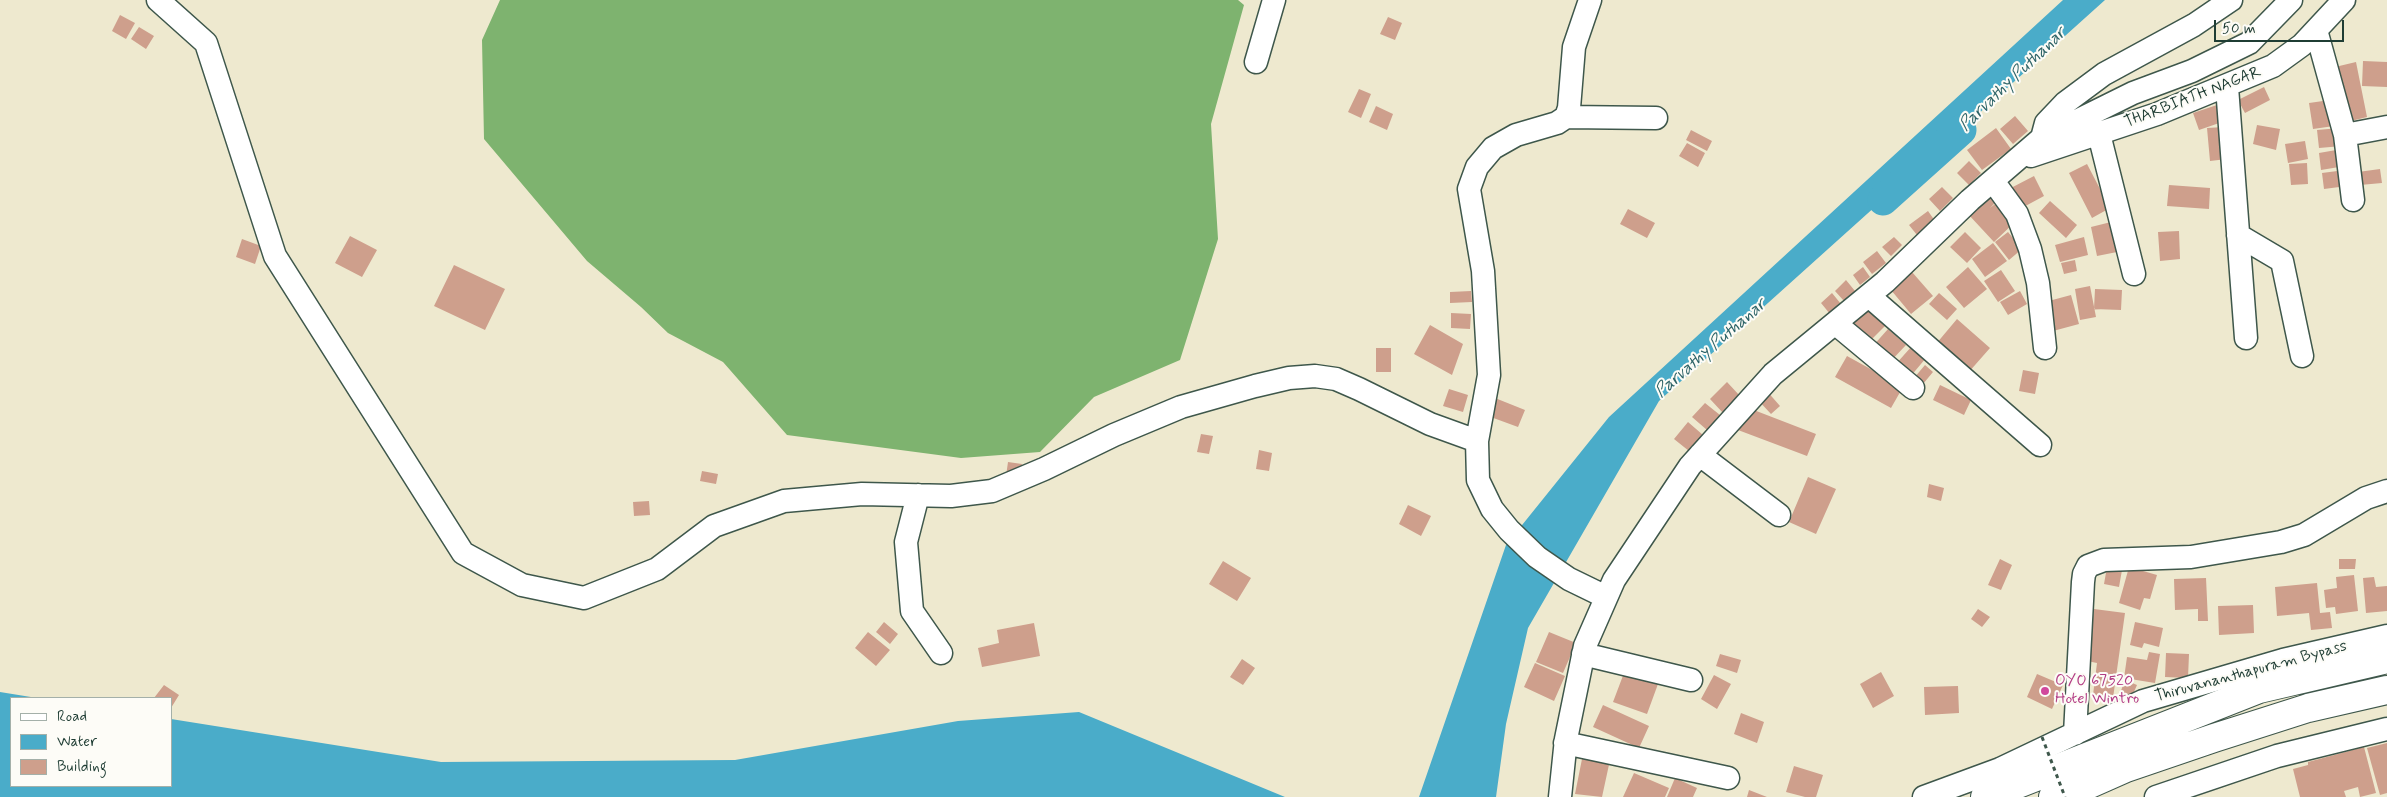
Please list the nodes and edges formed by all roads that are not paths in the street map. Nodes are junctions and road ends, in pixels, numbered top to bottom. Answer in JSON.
{"nodes":[{"id":1,"x":158,"y":0,"type":"edge"},
{"id":2,"x":1274,"y":0,"type":"edge"},
{"id":3,"x":1590,"y":0,"type":"edge"},
{"id":4,"x":2231,"y":0,"type":"edge"},
{"id":5,"x":2291,"y":0,"type":"edge"},
{"id":6,"x":2344,"y":0,"type":"edge"},
{"id":7,"x":2316,"y":30,"type":"junction"},
{"id":8,"x":1256,"y":62,"type":"dead end"},
{"id":9,"x":2227,"y":86,"type":"junction"},
{"id":10,"x":1566,"y":117,"type":"junction"},
{"id":11,"x":1656,"y":118,"type":"dead end"},
{"id":12,"x":2387,"y":127,"type":"edge"},
{"id":13,"x":2099,"y":134,"type":"junction"},
{"id":14,"x":2345,"y":135,"type":"junction"},
{"id":15,"x":2042,"y":138,"type":"junction"},
{"id":16,"x":2019,"y":159,"type":"junction"},
{"id":17,"x":1993,"y":180,"type":"junction"},
{"id":18,"x":2353,"y":200,"type":"dead end"},
{"id":19,"x":2238,"y":235,"type":"junction"},
{"id":20,"x":2134,"y":274,"type":"dead end"},
{"id":21,"x":1869,"y":296,"type":"junction"},
{"id":22,"x":1836,"y":324,"type":"junction"},
{"id":23,"x":2246,"y":338,"type":"dead end"},
{"id":24,"x":2045,"y":348,"type":"dead end"},
{"id":25,"x":2302,"y":356,"type":"dead end"},
{"id":26,"x":1913,"y":388,"type":"dead end"},
{"id":27,"x":1476,"y":441,"type":"junction"},
{"id":28,"x":2040,"y":445,"type":"dead end"},
{"id":29,"x":1700,"y":455,"type":"junction"},
{"id":30,"x":2387,"y":491,"type":"edge"},
{"id":31,"x":918,"y":495,"type":"junction"},
{"id":32,"x":1778,"y":515,"type":"dead end"},
{"id":33,"x":1606,"y":597,"type":"junction"},
{"id":34,"x":2387,"y":636,"type":"edge"},
{"id":35,"x":941,"y":653,"type":"dead end"},
{"id":36,"x":1584,"y":654,"type":"junction"},
{"id":37,"x":2387,"y":659,"type":"edge"},
{"id":38,"x":1691,"y":680,"type":"dead end"},
{"id":39,"x":2387,"y":690,"type":"edge"},
{"id":40,"x":2387,"y":729,"type":"edge"},
{"id":41,"x":2075,"y":734,"type":"junction"},
{"id":42,"x":1565,"y":743,"type":"junction"},
{"id":43,"x":1728,"y":778,"type":"dead end"},
{"id":44,"x":1560,"y":797,"type":"edge"},
{"id":45,"x":1924,"y":797,"type":"edge"},
{"id":46,"x":1986,"y":797,"type":"edge"},
{"id":47,"x":2053,"y":797,"type":"edge"},
{"id":48,"x":2156,"y":797,"type":"edge"}],
"edges":[{"from":1,"to":31,"type":"street"},
{"from":2,"to":8,"type":"street"},
{"from":3,"to":10,"type":"street"},
{"from":4,"to":15,"type":"street"},
{"from":5,"to":15,"type":"street"},
{"from":6,"to":7,"type":"street","name":"THARBIATH NAGAR"},
{"from":7,"to":9,"type":"street","name":"THARBIATH NAGAR"},
{"from":7,"to":14,"type":"street"},
{"from":9,"to":13,"type":"street","name":"THARBIATH NAGAR"},
{"from":9,"to":19,"type":"street"},
{"from":10,"to":11,"type":"street"},
{"from":10,"to":27,"type":"street"},
{"from":12,"to":14,"type":"street"},
{"from":13,"to":16,"type":"street","name":"THARBIATH NAGAR"},
{"from":13,"to":20,"type":"street"},
{"from":14,"to":18,"type":"street"},
{"from":15,"to":16,"type":"street"},
{"from":16,"to":17,"type":"street"},
{"from":17,"to":21,"type":"street"},
{"from":17,"to":24,"type":"street"},
{"from":19,"to":23,"type":"street"},
{"from":19,"to":25,"type":"street"},
{"from":21,"to":22,"type":"street"},
{"from":21,"to":28,"type":"street"},
{"from":22,"to":26,"type":"street"},
{"from":22,"to":29,"type":"street"},
{"from":27,"to":31,"type":"street"},
{"from":27,"to":33,"type":"street"},
{"from":29,"to":32,"type":"street"},
{"from":29,"to":33,"type":"street"},
{"from":30,"to":41,"type":"street"},
{"from":31,"to":35,"type":"street"},
{"from":33,"to":36,"type":"street"},
{"from":34,"to":41,"type":"street","name":"Thiruvananthapuram Bypass"},
{"from":36,"to":38,"type":"street"},
{"from":36,"to":42,"type":"street"},
{"from":37,"to":46,"type":"highway","name":"Thiruvananthapuram Bypass"},
{"from":39,"to":47,"type":"highway"},
{"from":40,"to":48,"type":"street"},
{"from":41,"to":45,"type":"street","name":"Thiruvananthapuram Bypass"},
{"from":42,"to":43,"type":"street"},
{"from":42,"to":44,"type":"street"}]}
